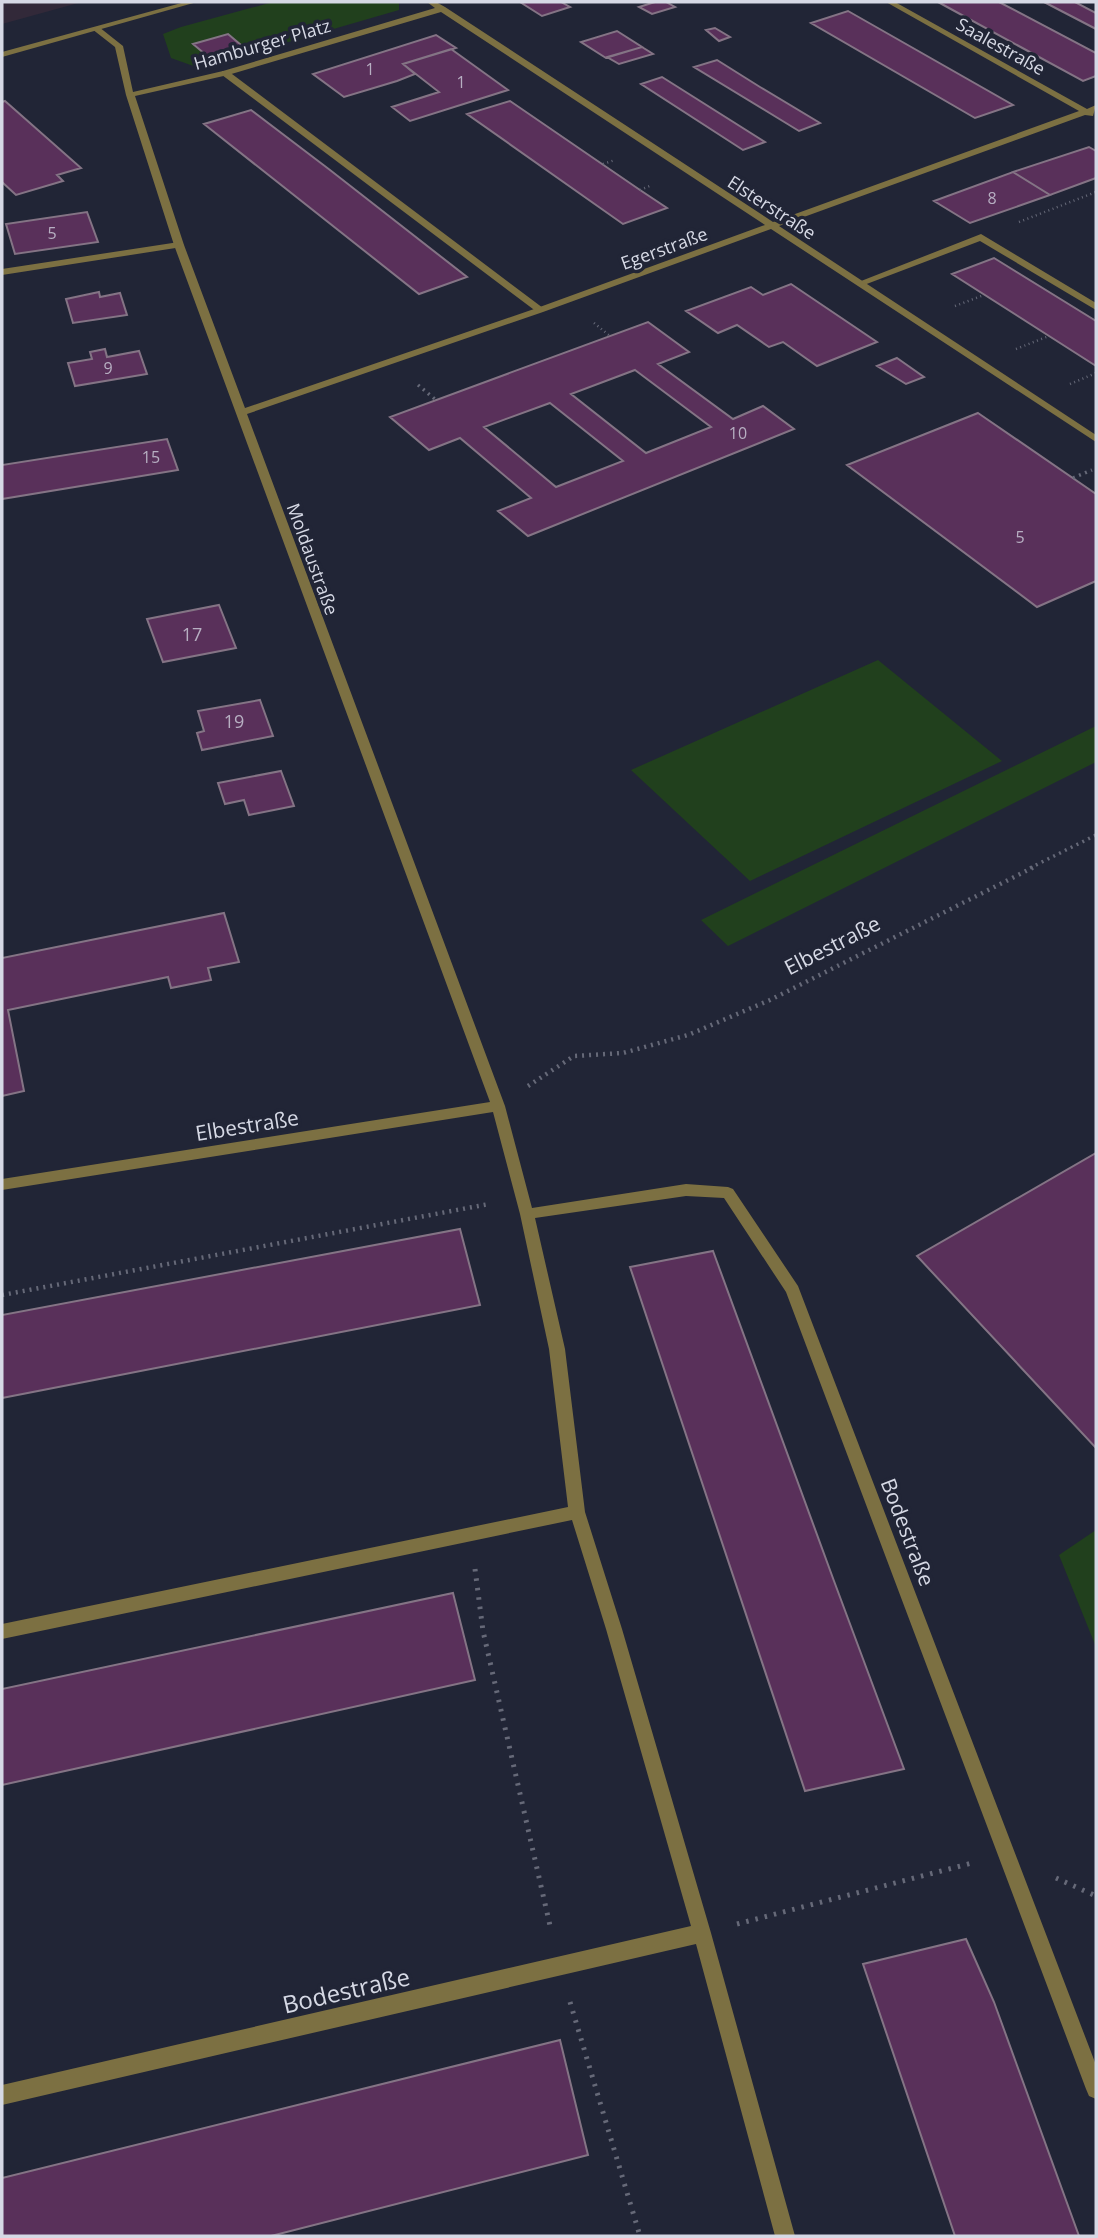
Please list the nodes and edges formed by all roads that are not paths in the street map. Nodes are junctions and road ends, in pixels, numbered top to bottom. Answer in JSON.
{"nodes":[{"id":1,"x":193,"y":2,"type":"edge"},
{"id":2,"x":431,"y":2,"type":"edge"},
{"id":3,"x":890,"y":2,"type":"edge"},
{"id":4,"x":442,"y":9,"type":"junction"},
{"id":5,"x":96,"y":29,"type":"junction"},
{"id":6,"x":2,"y":55,"type":"edge"},
{"id":7,"x":225,"y":73,"type":"junction"},
{"id":8,"x":130,"y":94,"type":"junction"},
{"id":9,"x":1096,"y":108,"type":"edge"},
{"id":10,"x":1086,"y":112,"type":"junction"},
{"id":11,"x":1096,"y":118,"type":"edge"},
{"id":12,"x":770,"y":226,"type":"junction"},
{"id":13,"x":179,"y":245,"type":"junction"},
{"id":14,"x":2,"y":272,"type":"edge"},
{"id":15,"x":861,"y":283,"type":"junction"},
{"id":16,"x":1096,"y":307,"type":"edge"},
{"id":17,"x":540,"y":310,"type":"junction"},
{"id":18,"x":241,"y":413,"type":"junction"},
{"id":19,"x":1096,"y":439,"type":"edge"},
{"id":20,"x":498,"y":1106,"type":"junction"},
{"id":21,"x":2,"y":1185,"type":"edge"},
{"id":22,"x":524,"y":1206,"type":"junction"},
{"id":23,"x":577,"y":1513,"type":"junction"},
{"id":24,"x":2,"y":1632,"type":"edge"},
{"id":25,"x":702,"y":1933,"type":"junction"},
{"id":26,"x":1096,"y":2089,"type":"edge"},
{"id":27,"x":2,"y":2095,"type":"edge"},
{"id":28,"x":785,"y":2236,"type":"edge"}],
"edges":[{"from":1,"to":5,"type":"street"},
{"from":2,"to":4,"type":"street","name":"Elsterstraße"},
{"from":3,"to":10,"type":"street","name":"Saalestraße"},
{"from":4,"to":7,"type":"street","name":"Hamburger Platz"},
{"from":4,"to":12,"type":"street","name":"Elsterstraße"},
{"from":5,"to":6,"type":"street"},
{"from":5,"to":8,"type":"street","name":"Moldaustraße"},
{"from":7,"to":8,"type":"street","name":"Hamburger Platz"},
{"from":7,"to":17,"type":"street"},
{"from":8,"to":13,"type":"street","name":"Moldaustraße"},
{"from":9,"to":10,"type":"street","name":"Egerstraße"},
{"from":10,"to":11,"type":"street","name":"Saalestraße"},
{"from":10,"to":12,"type":"street","name":"Egerstraße"},
{"from":12,"to":15,"type":"street","name":"Elsterstraße"},
{"from":12,"to":17,"type":"street","name":"Egerstraße"},
{"from":13,"to":14,"type":"street"},
{"from":13,"to":18,"type":"street","name":"Moldaustraße"},
{"from":15,"to":16,"type":"street"},
{"from":15,"to":19,"type":"street","name":"Elsterstraße"},
{"from":17,"to":18,"type":"street","name":"Egerstraße"},
{"from":18,"to":20,"type":"street","name":"Moldaustraße"},
{"from":20,"to":21,"type":"street","name":"Elbestraße"},
{"from":20,"to":22,"type":"street"},
{"from":22,"to":23,"type":"street"},
{"from":22,"to":26,"type":"street","name":"Bodestraße"},
{"from":23,"to":24,"type":"street"},
{"from":23,"to":25,"type":"street"},
{"from":25,"to":27,"type":"street","name":"Bodestraße"},
{"from":25,"to":28,"type":"street"}]}
